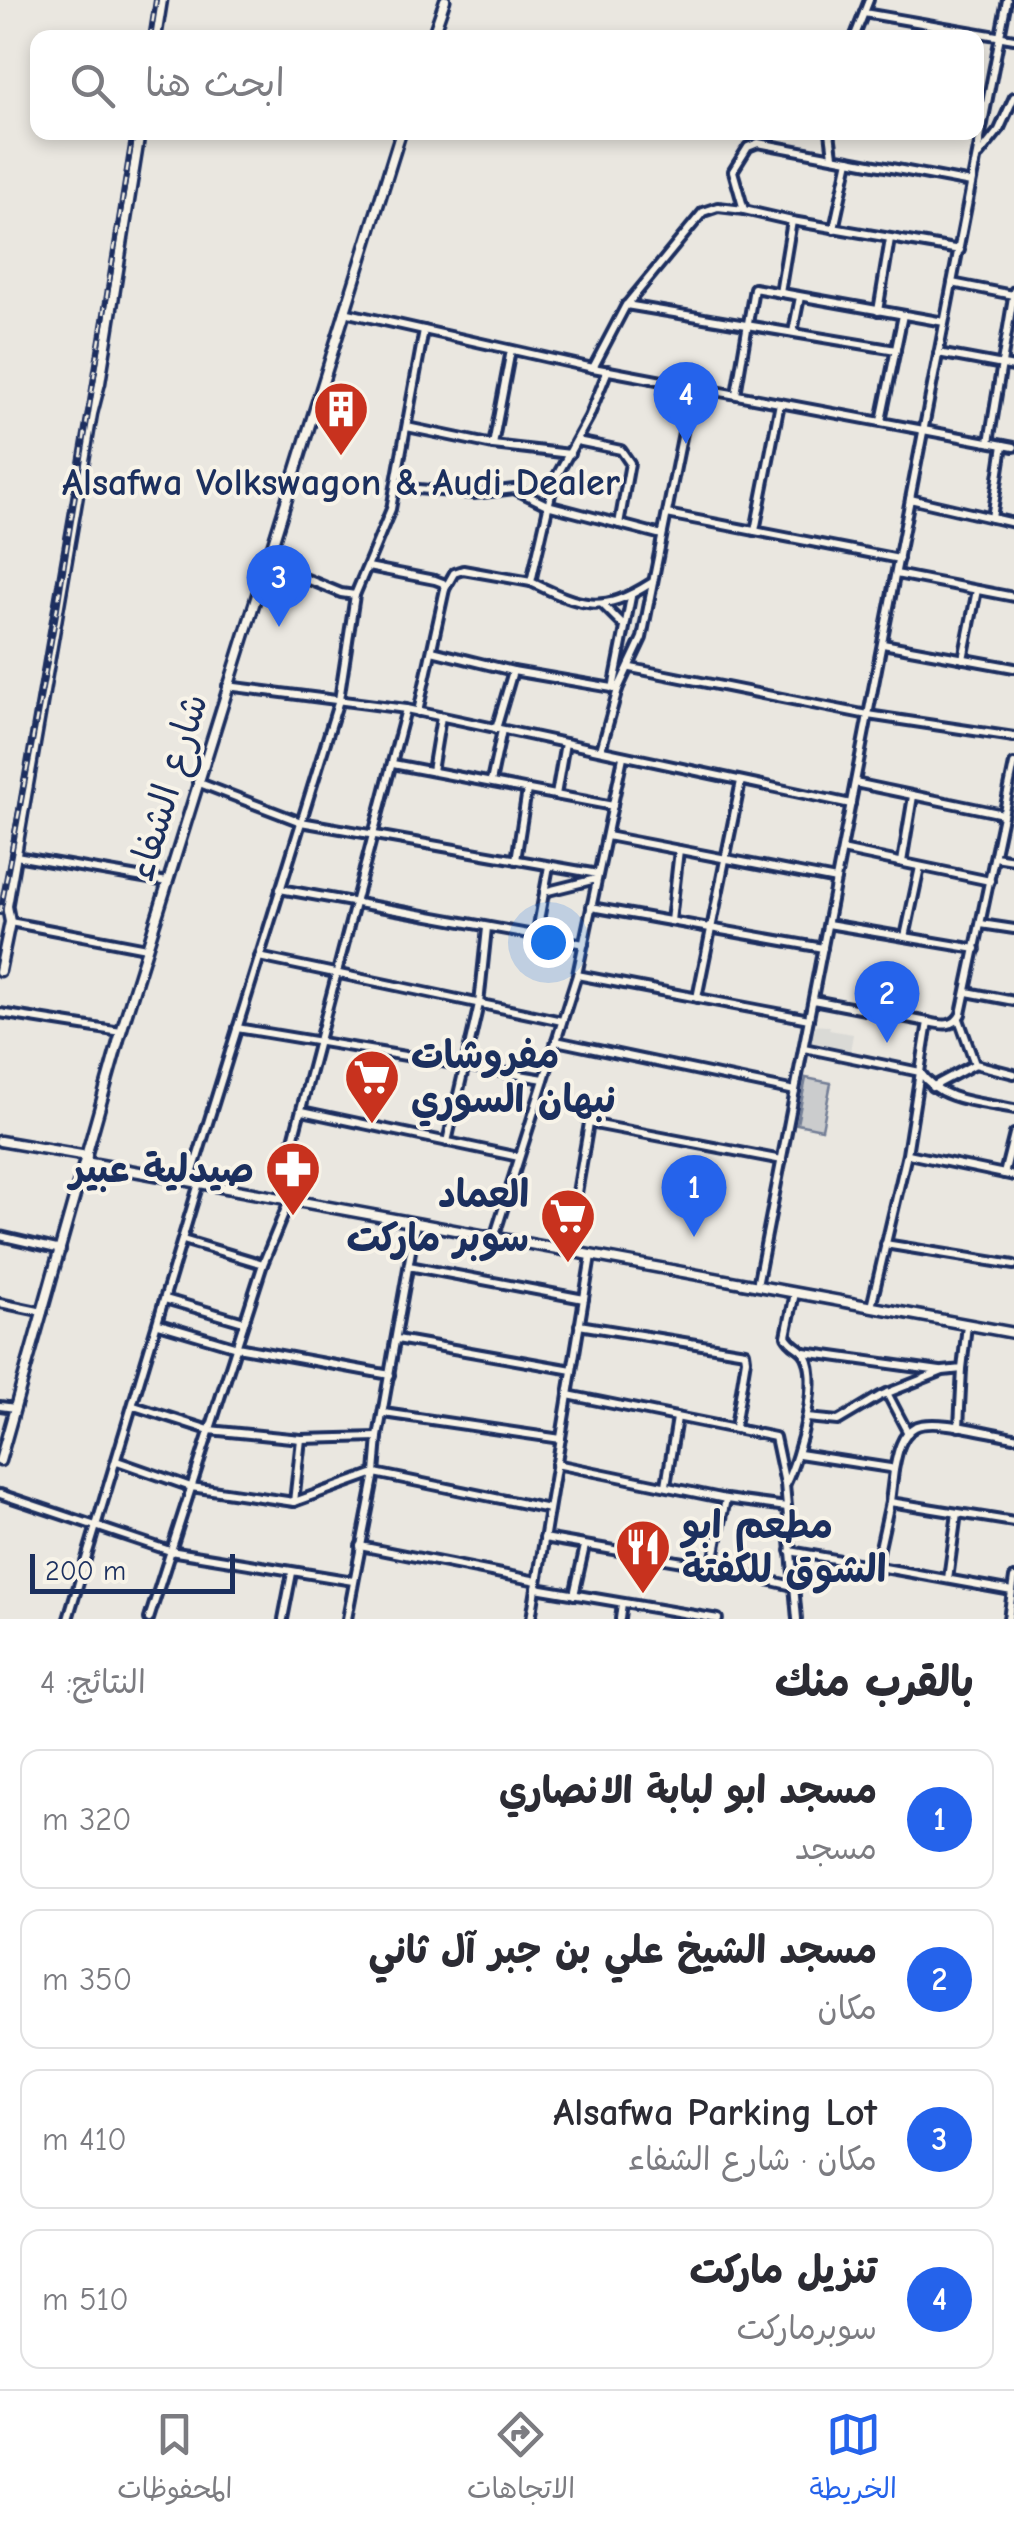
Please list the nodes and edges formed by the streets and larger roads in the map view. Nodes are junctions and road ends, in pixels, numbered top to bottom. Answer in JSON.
{"nodes":[{"id":1,"x":162,"y":0,"type":"edge"},
{"id":2,"x":445,"y":0,"type":"edge"},
{"id":3,"x":869,"y":0,"type":"edge"},
{"id":4,"x":1007,"y":0,"type":"edge"},
{"id":5,"x":864,"y":13,"type":"junction"},
{"id":6,"x":157,"y":30,"type":"edge"},
{"id":7,"x":435,"y":30,"type":"edge"},
{"id":8,"x":857,"y":30,"type":"edge"},
{"id":9,"x":960,"y":30,"type":"edge"},
{"id":10,"x":984,"y":34,"type":"edge"},
{"id":11,"x":1000,"y":37,"type":"junction"},
{"id":12,"x":1014,"y":39,"type":"edge"},
{"id":13,"x":1014,"y":97,"type":"edge"},
{"id":14,"x":984,"y":98,"type":"edge"},
{"id":15,"x":139,"y":140,"type":"edge"},
{"id":16,"x":399,"y":140,"type":"edge"},
{"id":17,"x":831,"y":140,"type":"edge"},
{"id":18,"x":978,"y":140,"type":"edge"},
{"id":19,"x":832,"y":156,"type":"junction"},
{"id":20,"x":849,"y":160,"type":"junction"},
{"id":21,"x":976,"y":161,"type":"junction"},
{"id":22,"x":971,"y":184,"type":"junction"},
{"id":23,"x":744,"y":210,"type":"junction"},
{"id":24,"x":792,"y":221,"type":"junction"},
{"id":25,"x":834,"y":229,"type":"junction"},
{"id":26,"x":890,"y":239,"type":"junction"},
{"id":27,"x":960,"y":250,"type":"junction"},
{"id":28,"x":952,"y":282,"type":"junction"},
{"id":29,"x":780,"y":293,"type":"junction"},
{"id":30,"x":1014,"y":294,"type":"edge"},
{"id":31,"x":800,"y":296,"type":"junction"},
{"id":32,"x":626,"y":304,"type":"junction"},
{"id":33,"x":878,"y":311,"type":"junction"},
{"id":34,"x":344,"y":312,"type":"junction"},
{"id":35,"x":903,"y":316,"type":"junction"},
{"id":36,"x":944,"y":322,"type":"junction"},
{"id":37,"x":748,"y":325,"type":"junction"},
{"id":38,"x":424,"y":330,"type":"junction"},
{"id":39,"x":793,"y":332,"type":"junction"},
{"id":40,"x":512,"y":350,"type":"junction"},
{"id":41,"x":896,"y":350,"type":"junction"},
{"id":42,"x":938,"y":353,"type":"junction"},
{"id":43,"x":1002,"y":364,"type":"junction"},
{"id":44,"x":1014,"y":366,"type":"edge"},
{"id":45,"x":593,"y":368,"type":"junction"},
{"id":46,"x":608,"y":370,"type":"junction"},
{"id":47,"x":692,"y":387,"type":"junction"},
{"id":48,"x":736,"y":394,"type":"junction"},
{"id":49,"x":780,"y":402,"type":"junction"},
{"id":50,"x":880,"y":421,"type":"junction"},
{"id":51,"x":407,"y":427,"type":"junction"},
{"id":52,"x":924,"y":430,"type":"junction"},
{"id":53,"x":577,"y":441,"type":"junction"},
{"id":54,"x":989,"y":442,"type":"junction"},
{"id":55,"x":1003,"y":445,"type":"junction"},
{"id":56,"x":493,"y":446,"type":"junction"},
{"id":57,"x":1014,"y":447,"type":"edge"},
{"id":58,"x":570,"y":454,"type":"junction"},
{"id":59,"x":396,"y":486,"type":"junction"},
{"id":60,"x":910,"y":499,"type":"junction"},
{"id":61,"x":547,"y":505,"type":"junction"},
{"id":62,"x":667,"y":514,"type":"junction"},
{"id":63,"x":992,"y":518,"type":"junction"},
{"id":64,"x":1014,"y":523,"type":"edge"},
{"id":65,"x":619,"y":524,"type":"junction"},
{"id":66,"x":755,"y":531,"type":"junction"},
{"id":67,"x":662,"y":535,"type":"junction"},
{"id":68,"x":898,"y":559,"type":"junction"},
{"id":69,"x":368,"y":567,"type":"junction"},
{"id":70,"x":262,"y":571,"type":"junction"},
{"id":71,"x":896,"y":574,"type":"junction"},
{"id":72,"x":531,"y":582,"type":"junction"},
{"id":73,"x":652,"y":582,"type":"junction"},
{"id":74,"x":446,"y":588,"type":"junction"},
{"id":75,"x":977,"y":590,"type":"junction"},
{"id":76,"x":355,"y":595,"type":"junction"},
{"id":77,"x":631,"y":596,"type":"junction"},
{"id":78,"x":1014,"y":597,"type":"edge"},
{"id":79,"x":603,"y":605,"type":"junction"},
{"id":80,"x":623,"y":625,"type":"junction"},
{"id":81,"x":882,"y":644,"type":"junction"},
{"id":82,"x":432,"y":651,"type":"junction"},
{"id":83,"x":963,"y":659,"type":"junction"},
{"id":84,"x":631,"y":668,"type":"junction"},
{"id":85,"x":1014,"y":668,"type":"edge"},
{"id":86,"x":513,"y":671,"type":"junction"},
{"id":87,"x":227,"y":686,"type":"junction"},
{"id":88,"x":616,"y":689,"type":"junction"},
{"id":89,"x":339,"y":700,"type":"junction"},
{"id":90,"x":406,"y":709,"type":"junction"},
{"id":91,"x":418,"y":712,"type":"junction"},
{"id":92,"x":868,"y":714,"type":"junction"},
{"id":93,"x":441,"y":717,"type":"junction"},
{"id":94,"x":499,"y":729,"type":"junction"},
{"id":95,"x":1014,"y":738,"type":"edge"},
{"id":96,"x":565,"y":743,"type":"junction"},
{"id":97,"x":601,"y":750,"type":"junction"},
{"id":98,"x":623,"y":757,"type":"junction"},
{"id":99,"x":393,"y":764,"type":"junction"},
{"id":100,"x":1014,"y":764,"type":"edge"},
{"id":101,"x":432,"y":772,"type":"junction"},
{"id":102,"x":740,"y":781,"type":"junction"},
{"id":103,"x":198,"y":782,"type":"junction"},
{"id":104,"x":490,"y":783,"type":"junction"},
{"id":105,"x":855,"y":783,"type":"junction"},
{"id":106,"x":1012,"y":784,"type":"edge"},
{"id":107,"x":527,"y":790,"type":"junction"},
{"id":108,"x":556,"y":795,"type":"junction"},
{"id":109,"x":914,"y":796,"type":"junction"},
{"id":110,"x":851,"y":804,"type":"junction"},
{"id":111,"x":613,"y":806,"type":"junction"},
{"id":112,"x":1004,"y":814,"type":"junction"},
{"id":113,"x":301,"y":822,"type":"junction"},
{"id":114,"x":374,"y":834,"type":"junction"},
{"id":115,"x":607,"y":836,"type":"junction"},
{"id":116,"x":679,"y":850,"type":"junction"},
{"id":117,"x":842,"y":850,"type":"junction"},
{"id":118,"x":16,"y":856,"type":"junction"},
{"id":119,"x":995,"y":856,"type":"junction"},
{"id":120,"x":725,"y":859,"type":"junction"},
{"id":121,"x":516,"y":860,"type":"junction"},
{"id":122,"x":1014,"y":860,"type":"edge"},
{"id":123,"x":902,"y":862,"type":"junction"},
{"id":124,"x":549,"y":866,"type":"junction"},
{"id":125,"x":920,"y":867,"type":"junction"},
{"id":126,"x":598,"y":877,"type":"junction"},
{"id":127,"x":836,"y":880,"type":"junction"},
{"id":128,"x":990,"y":881,"type":"junction"},
{"id":129,"x":167,"y":882,"type":"junction"},
{"id":130,"x":280,"y":889,"type":"junction"},
{"id":131,"x":544,"y":892,"type":"junction"},
{"id":132,"x":356,"y":904,"type":"junction"},
{"id":133,"x":591,"y":907,"type":"junction"},
{"id":134,"x":671,"y":921,"type":"junction"},
{"id":135,"x":10,"y":922,"type":"junction"},
{"id":136,"x":828,"y":924,"type":"junction"},
{"id":137,"x":980,"y":924,"type":"junction"},
{"id":138,"x":488,"y":928,"type":"junction"},
{"id":139,"x":711,"y":928,"type":"junction"},
{"id":140,"x":1014,"y":929,"type":"edge"},
{"id":141,"x":536,"y":937,"type":"junction"},
{"id":142,"x":905,"y":937,"type":"junction"},
{"id":143,"x":584,"y":944,"type":"junction"},
{"id":144,"x":146,"y":948,"type":"junction"},
{"id":145,"x":823,"y":948,"type":"junction"},
{"id":146,"x":976,"y":949,"type":"junction"},
{"id":147,"x":259,"y":958,"type":"junction"},
{"id":148,"x":0,"y":971,"type":"edge"},
{"id":149,"x":338,"y":974,"type":"junction"},
{"id":150,"x":576,"y":975,"type":"junction"},
{"id":151,"x":967,"y":992,"type":"junction"},
{"id":152,"x":697,"y":998,"type":"junction"},
{"id":153,"x":813,"y":1000,"type":"junction"},
{"id":154,"x":1014,"y":1000,"type":"edge"},
{"id":155,"x":479,"y":1004,"type":"junction"},
{"id":156,"x":0,"y":1013,"type":"edge"},
{"id":157,"x":959,"y":1018,"type":"junction"},
{"id":158,"x":810,"y":1019,"type":"junction"},
{"id":159,"x":562,"y":1021,"type":"junction"},
{"id":160,"x":928,"y":1022,"type":"junction"},
{"id":161,"x":237,"y":1028,"type":"junction"},
{"id":162,"x":120,"y":1032,"type":"junction"},
{"id":163,"x":556,"y":1041,"type":"junction"},
{"id":164,"x":320,"y":1042,"type":"junction"},
{"id":165,"x":804,"y":1048,"type":"junction"},
{"id":166,"x":975,"y":1064,"type":"junction"},
{"id":167,"x":464,"y":1066,"type":"junction"},
{"id":168,"x":920,"y":1072,"type":"junction"},
{"id":169,"x":1014,"y":1074,"type":"edge"},
{"id":170,"x":544,"y":1079,"type":"junction"},
{"id":171,"x":930,"y":1088,"type":"junction"},
{"id":172,"x":795,"y":1092,"type":"junction"},
{"id":173,"x":1014,"y":1109,"type":"edge"},
{"id":174,"x":302,"y":1111,"type":"junction"},
{"id":175,"x":1014,"y":1134,"type":"edge"},
{"id":176,"x":0,"y":1141,"type":"edge"},
{"id":177,"x":446,"y":1142,"type":"junction"},
{"id":178,"x":908,"y":1154,"type":"junction"},
{"id":179,"x":519,"y":1157,"type":"junction"},
{"id":180,"x":86,"y":1159,"type":"junction"},
{"id":181,"x":782,"y":1160,"type":"junction"},
{"id":182,"x":1004,"y":1174,"type":"junction"},
{"id":183,"x":1014,"y":1176,"type":"edge"},
{"id":184,"x":194,"y":1182,"type":"junction"},
{"id":185,"x":289,"y":1201,"type":"junction"},
{"id":186,"x":416,"y":1223,"type":"junction"},
{"id":187,"x":0,"y":1236,"type":"edge"},
{"id":188,"x":494,"y":1238,"type":"junction"},
{"id":189,"x":183,"y":1240,"type":"junction"},
{"id":190,"x":886,"y":1244,"type":"junction"},
{"id":191,"x":60,"y":1250,"type":"junction"},
{"id":192,"x":567,"y":1251,"type":"junction"},
{"id":193,"x":591,"y":1256,"type":"junction"},
{"id":194,"x":263,"y":1264,"type":"junction"},
{"id":195,"x":1014,"y":1265,"type":"edge"},
{"id":196,"x":409,"y":1266,"type":"junction"},
{"id":197,"x":758,"y":1286,"type":"junction"},
{"id":198,"x":795,"y":1293,"type":"junction"},
{"id":199,"x":165,"y":1299,"type":"junction"},
{"id":200,"x":584,"y":1299,"type":"junction"},
{"id":201,"x":0,"y":1303,"type":"edge"},
{"id":202,"x":871,"y":1308,"type":"junction"},
{"id":203,"x":43,"y":1312,"type":"junction"},
{"id":204,"x":244,"y":1322,"type":"junction"},
{"id":205,"x":158,"y":1324,"type":"junction"},
{"id":206,"x":579,"y":1325,"type":"junction"},
{"id":207,"x":967,"y":1325,"type":"junction"},
{"id":208,"x":1014,"y":1334,"type":"edge"},
{"id":209,"x":397,"y":1338,"type":"junction"},
{"id":210,"x":237,"y":1348,"type":"junction"},
{"id":211,"x":802,"y":1352,"type":"junction"},
{"id":212,"x":962,"y":1369,"type":"junction"},
{"id":213,"x":572,"y":1370,"type":"junction"},
{"id":214,"x":943,"y":1371,"type":"junction"},
{"id":215,"x":390,"y":1375,"type":"junction"},
{"id":216,"x":887,"y":1393,"type":"junction"},
{"id":217,"x":568,"y":1395,"type":"junction"},
{"id":218,"x":0,"y":1406,"type":"edge"},
{"id":219,"x":134,"y":1406,"type":"junction"},
{"id":220,"x":15,"y":1408,"type":"junction"},
{"id":221,"x":384,"y":1413,"type":"junction"},
{"id":222,"x":677,"y":1418,"type":"junction"},
{"id":223,"x":807,"y":1418,"type":"junction"},
{"id":224,"x":736,"y":1427,"type":"junction"},
{"id":225,"x":959,"y":1427,"type":"junction"},
{"id":226,"x":209,"y":1430,"type":"junction"},
{"id":227,"x":908,"y":1433,"type":"junction"},
{"id":228,"x":378,"y":1437,"type":"junction"},
{"id":229,"x":1014,"y":1437,"type":"edge"},
{"id":230,"x":561,"y":1438,"type":"junction"},
{"id":231,"x":301,"y":1439,"type":"junction"},
{"id":232,"x":799,"y":1454,"type":"junction"},
{"id":233,"x":0,"y":1459,"type":"edge"},
{"id":234,"x":117,"y":1461,"type":"junction"},
{"id":235,"x":556,"y":1464,"type":"junction"},
{"id":236,"x":894,"y":1470,"type":"junction"},
{"id":237,"x":375,"y":1473,"type":"junction"},
{"id":238,"x":785,"y":1484,"type":"junction"},
{"id":239,"x":666,"y":1486,"type":"junction"},
{"id":240,"x":190,"y":1487,"type":"junction"},
{"id":241,"x":0,"y":1494,"type":"edge"},
{"id":242,"x":726,"y":1500,"type":"junction"},
{"id":243,"x":294,"y":1502,"type":"junction"},
{"id":244,"x":890,"y":1502,"type":"junction"},
{"id":245,"x":786,"y":1507,"type":"junction"},
{"id":246,"x":549,"y":1509,"type":"junction"},
{"id":247,"x":957,"y":1513,"type":"junction"},
{"id":248,"x":1014,"y":1522,"type":"edge"},
{"id":249,"x":96,"y":1529,"type":"junction"},
{"id":250,"x":544,"y":1538,"type":"junction"},
{"id":251,"x":360,"y":1546,"type":"junction"},
{"id":252,"x":585,"y":1546,"type":"junction"},
{"id":253,"x":170,"y":1551,"type":"junction"},
{"id":254,"x":790,"y":1551,"type":"junction"},
{"id":255,"x":876,"y":1566,"type":"junction"},
{"id":256,"x":712,"y":1568,"type":"junction"},
{"id":257,"x":292,"y":1573,"type":"junction"},
{"id":258,"x":1014,"y":1578,"type":"edge"},
{"id":259,"x":948,"y":1579,"type":"junction"},
{"id":260,"x":353,"y":1581,"type":"junction"},
{"id":261,"x":537,"y":1584,"type":"junction"},
{"id":262,"x":793,"y":1586,"type":"junction"},
{"id":263,"x":1012,"y":1590,"type":"edge"},
{"id":264,"x":574,"y":1595,"type":"junction"},
{"id":265,"x":622,"y":1603,"type":"junction"},
{"id":266,"x":68,"y":1619,"type":"edge"},
{"id":267,"x":149,"y":1619,"type":"edge"},
{"id":268,"x":283,"y":1619,"type":"edge"},
{"id":269,"x":347,"y":1619,"type":"edge"},
{"id":270,"x":531,"y":1619,"type":"edge"},
{"id":271,"x":620,"y":1619,"type":"edge"},
{"id":272,"x":718,"y":1619,"type":"edge"},
{"id":273,"x":797,"y":1619,"type":"edge"},
{"id":274,"x":1008,"y":1619,"type":"edge"}],
"edges":[{"from":1,"to":6,"type":"street"},
{"from":2,"to":7,"type":"street"},
{"from":3,"to":5,"type":"street"},
{"from":4,"to":11,"type":"street"},
{"from":5,"to":8,"type":"street"},
{"from":5,"to":9,"type":"street"},
{"from":10,"to":11,"type":"street"},
{"from":11,"to":12,"type":"street"},
{"from":11,"to":14,"type":"street"},
{"from":13,"to":21,"type":"street"},
{"from":15,"to":118,"type":"street"},
{"from":16,"to":34,"type":"street","name":"شارع الشفاء"},
{"from":17,"to":19,"type":"street"},
{"from":18,"to":21,"type":"street"},
{"from":19,"to":20,"type":"street"},
{"from":19,"to":23,"type":"street"},
{"from":20,"to":22,"type":"street"},
{"from":20,"to":25,"type":"street"},
{"from":21,"to":22,"type":"street"},
{"from":22,"to":27,"type":"street"},
{"from":23,"to":24,"type":"street"},
{"from":23,"to":32,"type":"street"},
{"from":24,"to":25,"type":"street"},
{"from":24,"to":29,"type":"street"},
{"from":25,"to":26,"type":"street"},
{"from":26,"to":27,"type":"street"},
{"from":26,"to":33,"type":"street"},
{"from":27,"to":28,"type":"street"},
{"from":28,"to":30,"type":"street"},
{"from":28,"to":36,"type":"street"},
{"from":29,"to":31,"type":"street"},
{"from":29,"to":37,"type":"street"},
{"from":30,"to":43,"type":"street"},
{"from":31,"to":33,"type":"street"},
{"from":31,"to":39,"type":"street"},
{"from":32,"to":37,"type":"street"},
{"from":32,"to":45,"type":"street"},
{"from":33,"to":35,"type":"street"},
{"from":34,"to":38,"type":"street"},
{"from":34,"to":70,"type":"street","name":"شارع الشفاء"},
{"from":35,"to":36,"type":"street"},
{"from":35,"to":41,"type":"street"},
{"from":36,"to":42,"type":"street"},
{"from":37,"to":39,"type":"street"},
{"from":37,"to":48,"type":"street"},
{"from":38,"to":40,"type":"street"},
{"from":38,"to":51,"type":"street"},
{"from":39,"to":41,"type":"street"},
{"from":40,"to":45,"type":"street"},
{"from":40,"to":56,"type":"street"},
{"from":41,"to":50,"type":"street"},
{"from":42,"to":43,"type":"street"},
{"from":42,"to":52,"type":"street"},
{"from":43,"to":44,"type":"street"},
{"from":43,"to":54,"type":"street"},
{"from":45,"to":46,"type":"street"},
{"from":46,"to":47,"type":"street"},
{"from":46,"to":53,"type":"street"},
{"from":47,"to":48,"type":"street"},
{"from":47,"to":62,"type":"street"},
{"from":48,"to":49,"type":"street"},
{"from":49,"to":50,"type":"street"},
{"from":49,"to":66,"type":"street"},
{"from":50,"to":52,"type":"street"},
{"from":51,"to":56,"type":"street"},
{"from":51,"to":59,"type":"street"},
{"from":52,"to":54,"type":"street"},
{"from":52,"to":60,"type":"street"},
{"from":53,"to":58,"type":"street"},
{"from":53,"to":65,"type":"street"},
{"from":54,"to":55,"type":"street"},
{"from":55,"to":57,"type":"street"},
{"from":55,"to":63,"type":"street"},
{"from":56,"to":58,"type":"street"},
{"from":58,"to":61,"type":"street"},
{"from":59,"to":61,"type":"street"},
{"from":59,"to":69,"type":"street"},
{"from":60,"to":63,"type":"street"},
{"from":60,"to":68,"type":"street"},
{"from":61,"to":65,"type":"street"},
{"from":61,"to":72,"type":"street"},
{"from":62,"to":66,"type":"street"},
{"from":62,"to":67,"type":"street"},
{"from":63,"to":64,"type":"street"},
{"from":65,"to":67,"type":"street"},
{"from":66,"to":68,"type":"street"},
{"from":67,"to":73,"type":"street"},
{"from":68,"to":71,"type":"street"},
{"from":69,"to":74,"type":"street"},
{"from":69,"to":76,"type":"street"},
{"from":70,"to":76,"type":"street"},
{"from":70,"to":87,"type":"street","name":"شارع الشفاء"},
{"from":71,"to":75,"type":"street"},
{"from":71,"to":81,"type":"street"},
{"from":72,"to":74,"type":"street"},
{"from":72,"to":79,"type":"street"},
{"from":73,"to":77,"type":"street"},
{"from":73,"to":84,"type":"street"},
{"from":74,"to":82,"type":"street"},
{"from":75,"to":78,"type":"street"},
{"from":75,"to":83,"type":"street"},
{"from":76,"to":89,"type":"street"},
{"from":77,"to":79,"type":"street"},
{"from":77,"to":80,"type":"street"},
{"from":79,"to":80,"type":"street"},
{"from":80,"to":88,"type":"street"},
{"from":81,"to":83,"type":"street"},
{"from":81,"to":92,"type":"street"},
{"from":82,"to":86,"type":"street"},
{"from":82,"to":91,"type":"street"},
{"from":83,"to":85,"type":"street"},
{"from":84,"to":88,"type":"street"},
{"from":84,"to":92,"type":"street"},
{"from":86,"to":88,"type":"street"},
{"from":86,"to":94,"type":"street"},
{"from":87,"to":89,"type":"street"},
{"from":87,"to":103,"type":"street","name":"شارع الشفاء"},
{"from":88,"to":97,"type":"street"},
{"from":89,"to":90,"type":"street"},
{"from":89,"to":113,"type":"street"},
{"from":90,"to":91,"type":"street"},
{"from":90,"to":99,"type":"street"},
{"from":91,"to":93,"type":"street"},
{"from":92,"to":95,"type":"street"},
{"from":92,"to":105,"type":"street"},
{"from":93,"to":94,"type":"street"},
{"from":93,"to":101,"type":"street"},
{"from":94,"to":96,"type":"street"},
{"from":94,"to":104,"type":"street"},
{"from":96,"to":97,"type":"street"},
{"from":96,"to":108,"type":"street"},
{"from":97,"to":98,"type":"street"},
{"from":98,"to":102,"type":"street"},
{"from":98,"to":111,"type":"street"},
{"from":99,"to":101,"type":"street"},
{"from":99,"to":114,"type":"street"},
{"from":100,"to":106,"type":"street"},
{"from":101,"to":104,"type":"street"},
{"from":102,"to":110,"type":"street"},
{"from":102,"to":120,"type":"street"},
{"from":103,"to":113,"type":"street"},
{"from":103,"to":129,"type":"street","name":"شارع الشفاء"},
{"from":104,"to":107,"type":"street"},
{"from":105,"to":109,"type":"street"},
{"from":105,"to":110,"type":"street"},
{"from":106,"to":112,"type":"street"},
{"from":107,"to":108,"type":"street"},
{"from":107,"to":121,"type":"street"},
{"from":108,"to":111,"type":"street"},
{"from":109,"to":112,"type":"street"},
{"from":109,"to":123,"type":"street"},
{"from":110,"to":117,"type":"street"},
{"from":111,"to":115,"type":"street"},
{"from":112,"to":119,"type":"street"},
{"from":113,"to":114,"type":"street"},
{"from":113,"to":130,"type":"street"},
{"from":114,"to":121,"type":"street"},
{"from":114,"to":132,"type":"street"},
{"from":115,"to":116,"type":"street"},
{"from":115,"to":126,"type":"street"},
{"from":116,"to":120,"type":"street"},
{"from":116,"to":134,"type":"street"},
{"from":117,"to":123,"type":"street"},
{"from":117,"to":127,"type":"street"},
{"from":118,"to":129,"type":"street"},
{"from":118,"to":135,"type":"street"},
{"from":119,"to":122,"type":"street"},
{"from":119,"to":128,"type":"street"},
{"from":120,"to":127,"type":"street"},
{"from":120,"to":139,"type":"street"},
{"from":121,"to":124,"type":"street"},
{"from":123,"to":125,"type":"street"},
{"from":124,"to":126,"type":"street"},
{"from":124,"to":131,"type":"street"},
{"from":125,"to":128,"type":"street"},
{"from":125,"to":142,"type":"street"},
{"from":126,"to":131,"type":"street"},
{"from":126,"to":133,"type":"street"},
{"from":127,"to":136,"type":"street"},
{"from":128,"to":137,"type":"street"},
{"from":129,"to":144,"type":"street","name":"شارع الشفاء"},
{"from":130,"to":132,"type":"street"},
{"from":130,"to":147,"type":"street"},
{"from":131,"to":141,"type":"street"},
{"from":132,"to":138,"type":"street"},
{"from":132,"to":149,"type":"street"},
{"from":133,"to":134,"type":"street"},
{"from":133,"to":143,"type":"street"},
{"from":134,"to":139,"type":"street"},
{"from":135,"to":144,"type":"street"},
{"from":135,"to":148,"type":"street"},
{"from":136,"to":142,"type":"street"},
{"from":136,"to":145,"type":"street"},
{"from":137,"to":140,"type":"street"},
{"from":137,"to":146,"type":"street"},
{"from":138,"to":141,"type":"street"},
{"from":138,"to":155,"type":"street"},
{"from":139,"to":145,"type":"street"},
{"from":139,"to":152,"type":"street"},
{"from":141,"to":143,"type":"street"},
{"from":142,"to":146,"type":"street"},
{"from":143,"to":150,"type":"street"},
{"from":144,"to":162,"type":"street","name":"شارع الشفاء"},
{"from":145,"to":153,"type":"street"},
{"from":146,"to":151,"type":"street"},
{"from":147,"to":149,"type":"street"},
{"from":147,"to":161,"type":"street"},
{"from":149,"to":155,"type":"street"},
{"from":149,"to":164,"type":"street"},
{"from":150,"to":152,"type":"street"},
{"from":150,"to":159,"type":"street"},
{"from":151,"to":154,"type":"street"},
{"from":151,"to":157,"type":"street"},
{"from":152,"to":158,"type":"street"},
{"from":153,"to":158,"type":"street"},
{"from":153,"to":160,"type":"street"},
{"from":155,"to":159,"type":"street"},
{"from":155,"to":167,"type":"street"},
{"from":156,"to":162,"type":"street"},
{"from":157,"to":160,"type":"street"},
{"from":157,"to":166,"type":"street"},
{"from":158,"to":165,"type":"street"},
{"from":159,"to":163,"type":"street"},
{"from":160,"to":168,"type":"street"},
{"from":161,"to":164,"type":"street"},
{"from":161,"to":184,"type":"street"},
{"from":162,"to":180,"type":"street","name":"شارع الشفاء"},
{"from":163,"to":170,"type":"street"},
{"from":163,"to":172,"type":"street"},
{"from":164,"to":167,"type":"street"},
{"from":164,"to":174,"type":"street"},
{"from":165,"to":168,"type":"street"},
{"from":165,"to":172,"type":"street"},
{"from":166,"to":169,"type":"street"},
{"from":166,"to":171,"type":"street"},
{"from":167,"to":170,"type":"street"},
{"from":167,"to":177,"type":"street"},
{"from":168,"to":171,"type":"street"},
{"from":168,"to":178,"type":"street"},
{"from":170,"to":179,"type":"street"},
{"from":171,"to":173,"type":"street"},
{"from":172,"to":181,"type":"street"},
{"from":174,"to":177,"type":"street"},
{"from":174,"to":185,"type":"street"},
{"from":175,"to":182,"type":"street"},
{"from":176,"to":180,"type":"street"},
{"from":177,"to":179,"type":"street"},
{"from":178,"to":182,"type":"street"},
{"from":178,"to":190,"type":"street"},
{"from":179,"to":188,"type":"street"},
{"from":180,"to":184,"type":"street"},
{"from":180,"to":191,"type":"street","name":"شارع الشفاء"},
{"from":181,"to":192,"type":"street"},
{"from":181,"to":197,"type":"street"},
{"from":182,"to":183,"type":"street"},
{"from":184,"to":185,"type":"street"},
{"from":184,"to":189,"type":"street"},
{"from":185,"to":186,"type":"street"},
{"from":185,"to":194,"type":"street"},
{"from":186,"to":188,"type":"street"},
{"from":186,"to":196,"type":"street"},
{"from":187,"to":191,"type":"street"},
{"from":188,"to":192,"type":"street"},
{"from":189,"to":194,"type":"street"},
{"from":189,"to":199,"type":"street"},
{"from":190,"to":195,"type":"street"},
{"from":190,"to":202,"type":"street"},
{"from":191,"to":203,"type":"street","name":"شارع الشفاء"},
{"from":192,"to":193,"type":"street"},
{"from":193,"to":197,"type":"street"},
{"from":193,"to":200,"type":"street"},
{"from":194,"to":204,"type":"street"},
{"from":196,"to":200,"type":"street"},
{"from":196,"to":209,"type":"street"},
{"from":197,"to":198,"type":"street"},
{"from":198,"to":202,"type":"street"},
{"from":198,"to":211,"type":"street"},
{"from":199,"to":204,"type":"street"},
{"from":199,"to":205,"type":"street"},
{"from":200,"to":206,"type":"street"},
{"from":201,"to":203,"type":"street"},
{"from":202,"to":207,"type":"street"},
{"from":203,"to":220,"type":"street","name":"شارع الشفاء"},
{"from":204,"to":210,"type":"street"},
{"from":205,"to":210,"type":"street"},
{"from":205,"to":219,"type":"street"},
{"from":206,"to":213,"type":"street"},
{"from":206,"to":224,"type":"street"},
{"from":207,"to":208,"type":"street"},
{"from":207,"to":212,"type":"street"},
{"from":209,"to":213,"type":"street"},
{"from":209,"to":215,"type":"street"},
{"from":210,"to":215,"type":"street"},
{"from":210,"to":226,"type":"street"},
{"from":211,"to":214,"type":"street"},
{"from":211,"to":223,"type":"street"},
{"from":212,"to":214,"type":"street"},
{"from":212,"to":225,"type":"street"},
{"from":213,"to":217,"type":"street"},
{"from":214,"to":216,"type":"street"},
{"from":215,"to":221,"type":"street"},
{"from":216,"to":223,"type":"street"},
{"from":216,"to":227,"type":"street"},
{"from":217,"to":222,"type":"street"},
{"from":217,"to":230,"type":"street"},
{"from":218,"to":220,"type":"street"},
{"from":219,"to":226,"type":"street"},
{"from":219,"to":234,"type":"street"},
{"from":220,"to":233,"type":"street","name":"شارع الشفاء"},
{"from":221,"to":228,"type":"street"},
{"from":221,"to":230,"type":"street"},
{"from":222,"to":224,"type":"street"},
{"from":222,"to":239,"type":"street"},
{"from":223,"to":232,"type":"street"},
{"from":224,"to":238,"type":"street"},
{"from":225,"to":227,"type":"street"},
{"from":225,"to":229,"type":"street"},
{"from":226,"to":231,"type":"street"},
{"from":226,"to":240,"type":"street"},
{"from":227,"to":236,"type":"street"},
{"from":228,"to":231,"type":"street"},
{"from":228,"to":237,"type":"street"},
{"from":230,"to":235,"type":"street"},
{"from":231,"to":243,"type":"street"},
{"from":232,"to":236,"type":"street"},
{"from":232,"to":238,"type":"street"},
{"from":234,"to":240,"type":"street"},
{"from":234,"to":249,"type":"street"},
{"from":235,"to":239,"type":"street"},
{"from":235,"to":246,"type":"street"},
{"from":236,"to":244,"type":"street"},
{"from":237,"to":243,"type":"street"},
{"from":237,"to":246,"type":"street"},
{"from":237,"to":251,"type":"street"},
{"from":238,"to":245,"type":"street"},
{"from":239,"to":242,"type":"street"},
{"from":240,"to":243,"type":"street"},
{"from":240,"to":253,"type":"street"},
{"from":241,"to":249,"type":"street"},
{"from":242,"to":245,"type":"street"},
{"from":242,"to":256,"type":"street"},
{"from":244,"to":247,"type":"street"},
{"from":244,"to":255,"type":"street"},
{"from":245,"to":254,"type":"street"},
{"from":246,"to":250,"type":"street"},
{"from":247,"to":248,"type":"street"},
{"from":247,"to":259,"type":"street"},
{"from":249,"to":253,"type":"street"},
{"from":249,"to":266,"type":"street"},
{"from":250,"to":252,"type":"street"},
{"from":250,"to":261,"type":"street"},
{"from":251,"to":260,"type":"street"},
{"from":251,"to":261,"type":"street"},
{"from":252,"to":256,"type":"street"},
{"from":252,"to":264,"type":"street"},
{"from":253,"to":257,"type":"street"},
{"from":253,"to":267,"type":"street"},
{"from":254,"to":255,"type":"street"},
{"from":254,"to":262,"type":"street"},
{"from":255,"to":259,"type":"street"},
{"from":256,"to":262,"type":"street"},
{"from":257,"to":260,"type":"street"},
{"from":257,"to":268,"type":"street"},
{"from":258,"to":263,"type":"street"},
{"from":259,"to":263,"type":"street"},
{"from":260,"to":269,"type":"street"},
{"from":261,"to":264,"type":"street"},
{"from":261,"to":270,"type":"street"},
{"from":262,"to":273,"type":"street"},
{"from":263,"to":274,"type":"street"},
{"from":264,"to":265,"type":"street"},
{"from":265,"to":271,"type":"street"},
{"from":265,"to":272,"type":"street"}]}
